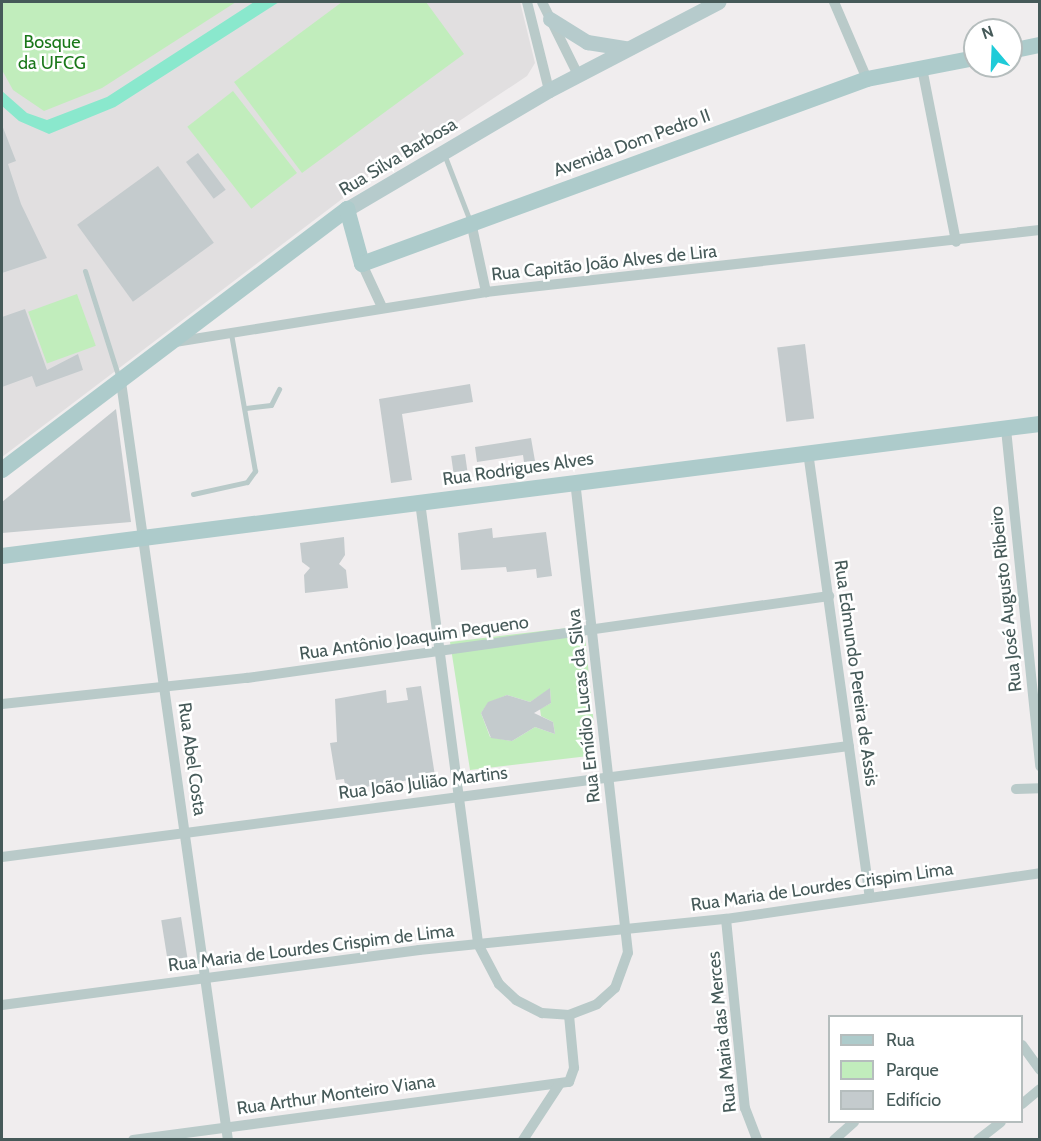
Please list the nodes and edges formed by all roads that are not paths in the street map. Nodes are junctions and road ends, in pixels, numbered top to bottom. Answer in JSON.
{"nodes":[{"id":1,"x":527,"y":2,"type":"edge"},
{"id":2,"x":542,"y":2,"type":"edge"},
{"id":3,"x":718,"y":2,"type":"edge"},
{"id":4,"x":834,"y":2,"type":"edge"},
{"id":5,"x":550,"y":19,"type":"junction"},
{"id":6,"x":1040,"y":45,"type":"edge"},
{"id":7,"x":629,"y":48,"type":"junction"},
{"id":8,"x":1023,"y":49,"type":"edge"},
{"id":9,"x":963,"y":60,"type":"edge"},
{"id":10,"x":922,"y":68,"type":"junction"},
{"id":11,"x":578,"y":75,"type":"junction"},
{"id":12,"x":867,"y":79,"type":"junction"},
{"id":13,"x":549,"y":90,"type":"junction"},
{"id":14,"x":443,"y":152,"type":"junction"},
{"id":15,"x":347,"y":209,"type":"junction"},
{"id":16,"x":471,"y":222,"type":"junction"},
{"id":17,"x":1040,"y":231,"type":"edge"},
{"id":18,"x":956,"y":242,"type":"junction"},
{"id":19,"x":362,"y":264,"type":"junction"},
{"id":20,"x":86,"y":271,"type":"dead end"},
{"id":21,"x":486,"y":292,"type":"junction"},
{"id":22,"x":382,"y":307,"type":"junction"},
{"id":23,"x":231,"y":332,"type":"junction"},
{"id":24,"x":174,"y":342,"type":"junction"},
{"id":25,"x":121,"y":382,"type":"junction"},
{"id":26,"x":279,"y":389,"type":"dead end"},
{"id":27,"x":246,"y":408,"type":"junction"},
{"id":28,"x":1040,"y":424,"type":"edge"},
{"id":29,"x":1006,"y":429,"type":"junction"},
{"id":30,"x":808,"y":452,"type":"junction"},
{"id":31,"x":2,"y":470,"type":"edge"},
{"id":32,"x":575,"y":481,"type":"junction"},
{"id":33,"x":193,"y":494,"type":"dead end"},
{"id":34,"x":420,"y":502,"type":"junction"},
{"id":35,"x":146,"y":536,"type":"junction"},
{"id":36,"x":2,"y":556,"type":"edge"},
{"id":37,"x":829,"y":596,"type":"junction"},
{"id":38,"x":593,"y":631,"type":"junction"},
{"id":39,"x":438,"y":648,"type":"junction"},
{"id":40,"x":165,"y":686,"type":"junction"},
{"id":41,"x":2,"y":704,"type":"edge"},
{"id":42,"x":849,"y":746,"type":"junction"},
{"id":43,"x":1040,"y":766,"type":"edge"},
{"id":44,"x":609,"y":779,"type":"junction"},
{"id":45,"x":1040,"y":788,"type":"edge"},
{"id":46,"x":1016,"y":789,"type":"dead end"},
{"id":47,"x":461,"y":795,"type":"junction"},
{"id":48,"x":186,"y":835,"type":"junction"},
{"id":49,"x":2,"y":857,"type":"edge"},
{"id":50,"x":1040,"y":873,"type":"edge"},
{"id":51,"x":870,"y":898,"type":"junction"},
{"id":52,"x":726,"y":919,"type":"junction"},
{"id":53,"x":626,"y":928,"type":"junction"},
{"id":54,"x":478,"y":944,"type":"junction"},
{"id":55,"x":210,"y":979,"type":"junction"},
{"id":56,"x":2,"y":1005,"type":"edge"},
{"id":57,"x":569,"y":1015,"type":"junction"},
{"id":58,"x":1023,"y":1046,"type":"edge"},
{"id":59,"x":1040,"y":1070,"type":"edge"},
{"id":60,"x":559,"y":1085,"type":"junction"},
{"id":61,"x":1040,"y":1089,"type":"edge"},
{"id":62,"x":1023,"y":1103,"type":"edge"},
{"id":63,"x":853,"y":1123,"type":"edge"},
{"id":64,"x":999,"y":1123,"type":"edge"},
{"id":65,"x":227,"y":1127,"type":"junction"},
{"id":66,"x":133,"y":1140,"type":"edge"},
{"id":67,"x":228,"y":1140,"type":"edge"},
{"id":68,"x":523,"y":1140,"type":"edge"},
{"id":69,"x":757,"y":1140,"type":"edge"},
{"id":70,"x":834,"y":1140,"type":"edge"},
{"id":71,"x":978,"y":1140,"type":"edge"}],
"edges":[{"from":1,"to":13,"type":"street"},
{"from":2,"to":5,"type":"street"},
{"from":3,"to":7,"type":"main road","name":"Rua Silva Barbosa"},
{"from":4,"to":12,"type":"street"},
{"from":5,"to":7,"type":"main road"},
{"from":5,"to":11,"type":"street"},
{"from":6,"to":8,"type":"main road"},
{"from":7,"to":11,"type":"main road","name":"Rua Silva Barbosa"},
{"from":9,"to":10,"type":"main road","name":"Avenida Dom Pedro II"},
{"from":10,"to":12,"type":"main road","name":"Avenida Dom Pedro II"},
{"from":10,"to":18,"type":"street"},
{"from":11,"to":13,"type":"main road","name":"Rua Silva Barbosa"},
{"from":12,"to":16,"type":"main road","name":"Avenida Dom Pedro II"},
{"from":13,"to":14,"type":"main road","name":"Rua Silva Barbosa"},
{"from":14,"to":15,"type":"main road","name":"Rua Silva Barbosa"},
{"from":14,"to":16,"type":"lane"},
{"from":15,"to":19,"type":"main road"},
{"from":15,"to":24,"type":"main road","name":"Rua Silva Barbosa"},
{"from":16,"to":19,"type":"main road","name":"Avenida Dom Pedro II"},
{"from":16,"to":21,"type":"street"},
{"from":17,"to":18,"type":"street","name":"Rua Capitão João Alves de Lira"},
{"from":18,"to":21,"type":"street","name":"Rua Capitão João Alves de Lira"},
{"from":19,"to":22,"type":"street"},
{"from":20,"to":25,"type":"lane"},
{"from":21,"to":22,"type":"street","name":"Rua Capitão João Alves de Lira"},
{"from":22,"to":23,"type":"street","name":"Rua Capitão João Alves de Lira"},
{"from":23,"to":24,"type":"street","name":"Rua Capitão João Alves de Lira"},
{"from":23,"to":27,"type":"lane"},
{"from":24,"to":25,"type":"main road","name":"Rua Silva Barbosa"},
{"from":25,"to":31,"type":"main road","name":"Rua Silva Barbosa"},
{"from":25,"to":35,"type":"street","name":"Rua Abel Costa"},
{"from":26,"to":27,"type":"lane"},
{"from":27,"to":33,"type":"lane"},
{"from":28,"to":29,"type":"main road","name":"Rua Rodrigues Alves"},
{"from":29,"to":30,"type":"main road","name":"Rua Rodrigues Alves"},
{"from":29,"to":43,"type":"street","name":"Rua José Augusto Ribeiro"},
{"from":30,"to":32,"type":"main road","name":"Rua Rodrigues Alves"},
{"from":30,"to":37,"type":"street","name":"Rua Edmundo Pereira de Assis"},
{"from":32,"to":34,"type":"main road","name":"Rua Rodrigues Alves"},
{"from":32,"to":38,"type":"street","name":"Rua Emídio Lucas da Silva"},
{"from":34,"to":35,"type":"main road","name":"Rua Rodrigues Alves"},
{"from":34,"to":39,"type":"street"},
{"from":35,"to":36,"type":"main road","name":"Rua Rodrigues Alves"},
{"from":35,"to":40,"type":"street","name":"Rua Abel Costa"},
{"from":37,"to":38,"type":"street","name":"Rua Antônio Joaquim Pequeno"},
{"from":37,"to":42,"type":"street","name":"Rua Edmundo Pereira de Assis"},
{"from":38,"to":39,"type":"street","name":"Rua Antônio Joaquim Pequeno"},
{"from":38,"to":44,"type":"street","name":"Rua Emídio Lucas da Silva"},
{"from":39,"to":40,"type":"street","name":"Rua Antônio Joaquim Pequeno"},
{"from":39,"to":47,"type":"street"},
{"from":40,"to":41,"type":"street","name":"Rua Antônio Joaquim Pequeno"},
{"from":40,"to":48,"type":"street","name":"Rua Abel Costa"},
{"from":42,"to":44,"type":"street","name":"Rua João Julião Martins"},
{"from":42,"to":51,"type":"street","name":"Rua Edmundo Pereira de Assis"},
{"from":44,"to":47,"type":"street","name":"Rua João Julião Martins"},
{"from":44,"to":53,"type":"street","name":"Rua Emídio Lucas da Silva"},
{"from":45,"to":46,"type":"street"},
{"from":47,"to":48,"type":"street","name":"Rua João Julião Martins"},
{"from":47,"to":54,"type":"street"},
{"from":48,"to":49,"type":"street","name":"Rua João Julião Martins"},
{"from":48,"to":55,"type":"street","name":"Rua Abel Costa"},
{"from":50,"to":51,"type":"street","name":"Rua Maria de Lourdes Crispim Lima"},
{"from":51,"to":52,"type":"street","name":"Rua Maria de Lourdes Crispim Lima"},
{"from":52,"to":53,"type":"street","name":"Rua Maria de Lourdes Crispim Lima"},
{"from":52,"to":69,"type":"street","name":"Rua Maria das Merces"},
{"from":53,"to":54,"type":"street","name":"Rua Maria de Lourdes Crispim de Lima"},
{"from":53,"to":57,"type":"street","name":"Rua Emídio Lucas da Silva"},
{"from":54,"to":55,"type":"street","name":"Rua Maria de Lourdes Crispim de Lima"},
{"from":54,"to":57,"type":"street"},
{"from":55,"to":56,"type":"street","name":"Rua Maria de Lourdes Crispim de Lima"},
{"from":55,"to":65,"type":"street","name":"Rua Abel Costa"},
{"from":57,"to":60,"type":"street"},
{"from":58,"to":59,"type":"street"},
{"from":60,"to":65,"type":"street","name":"Rua Arthur Monteiro Viana"},
{"from":60,"to":68,"type":"street"},
{"from":61,"to":62,"type":"street"},
{"from":63,"to":70,"type":"street"},
{"from":64,"to":71,"type":"street"},
{"from":65,"to":66,"type":"street","name":"Rua Arthur Monteiro Viana"},
{"from":65,"to":67,"type":"street","name":"Rua Abel Costa"}]}
